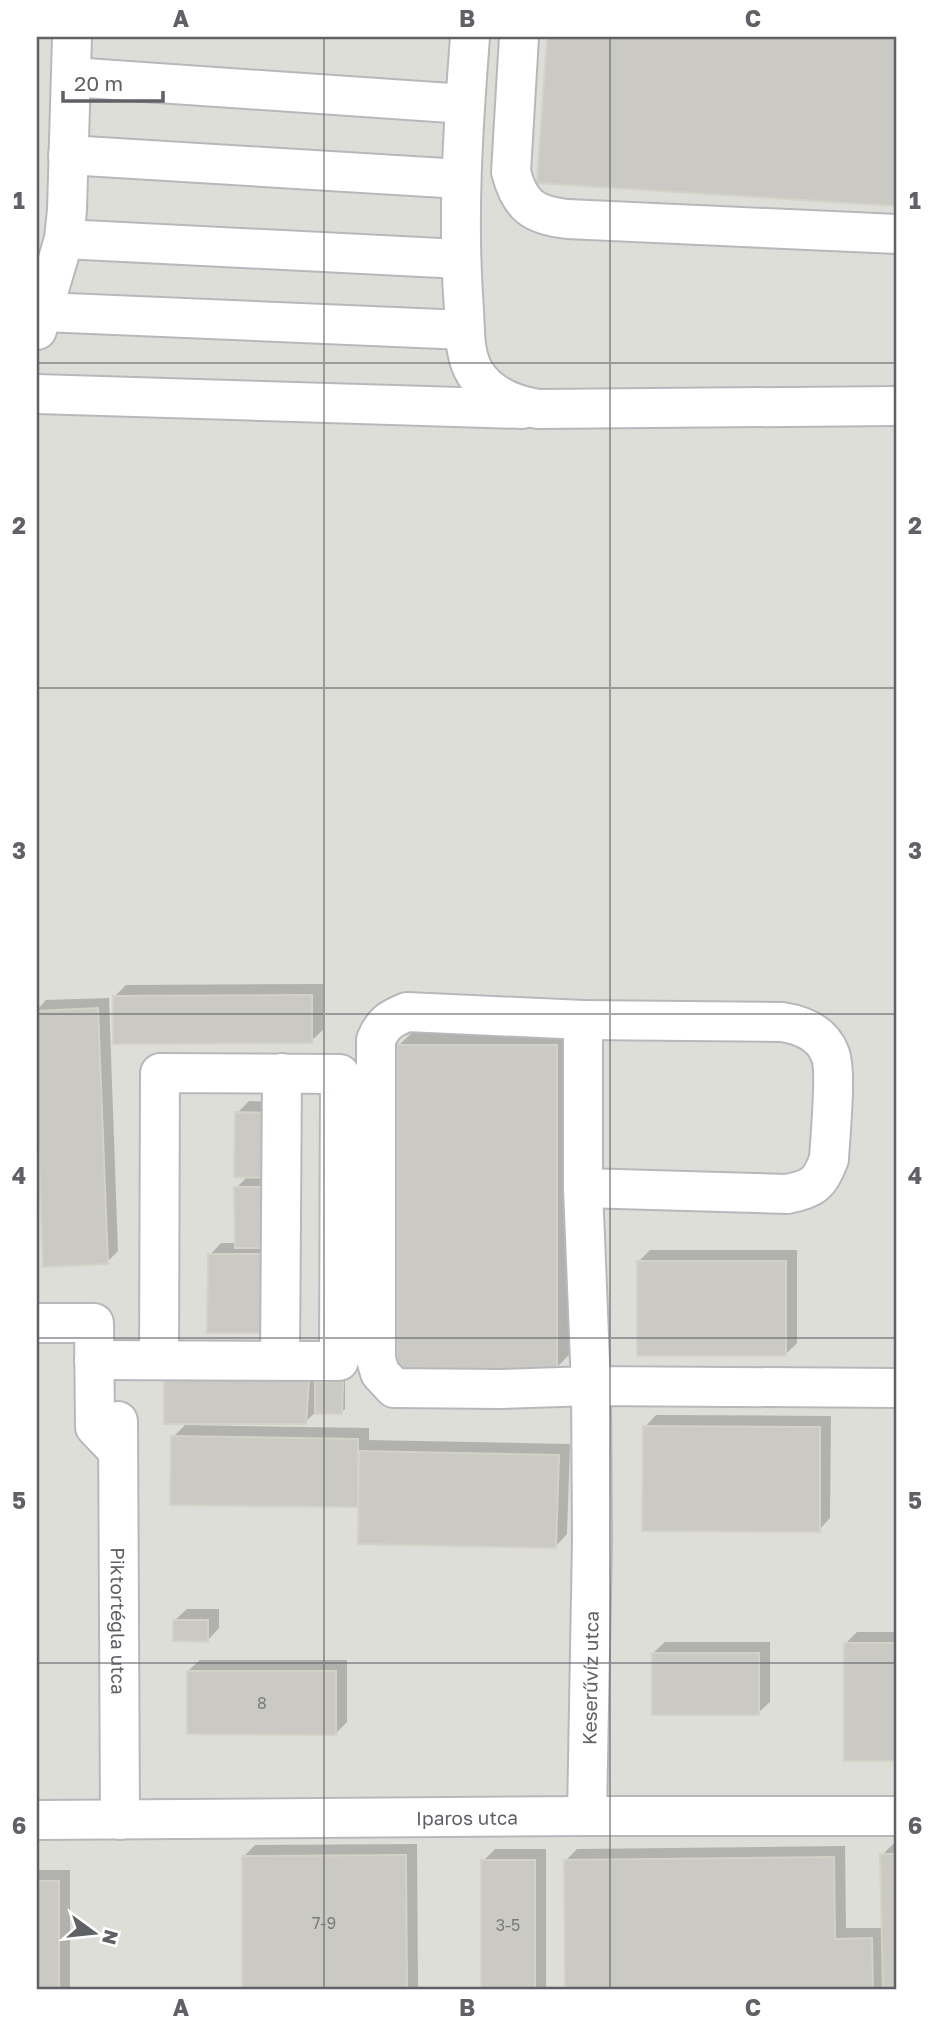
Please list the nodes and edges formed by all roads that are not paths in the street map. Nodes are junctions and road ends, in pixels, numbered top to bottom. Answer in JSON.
{"nodes":[{"id":1,"x":72,"y":37,"type":"edge"},
{"id":2,"x":470,"y":37,"type":"edge"},
{"id":3,"x":519,"y":37,"type":"edge"},
{"id":4,"x":71,"y":77,"type":"junction"},
{"id":5,"x":465,"y":104,"type":"junction"},
{"id":6,"x":68,"y":155,"type":"junction"},
{"id":7,"x":461,"y":179,"type":"junction"},
{"id":8,"x":897,"y":234,"type":"edge"},
{"id":9,"x":64,"y":239,"type":"junction"},
{"id":10,"x":460,"y":259,"type":"junction"},
{"id":11,"x":40,"y":321,"type":"edge"},
{"id":12,"x":465,"y":330,"type":"junction"},
{"id":13,"x":37,"y":394,"type":"edge"},
{"id":14,"x":897,"y":406,"type":"edge"},
{"id":15,"x":538,"y":409,"type":"junction"},
{"id":16,"x":583,"y":1020,"type":"junction"},
{"id":17,"x":282,"y":1073,"type":"junction"},
{"id":18,"x":583,"y":1188,"type":"junction"},
{"id":19,"x":37,"y":1323,"type":"edge"},
{"id":20,"x":159,"y":1359,"type":"junction"},
{"id":21,"x":94,"y":1360,"type":"junction"},
{"id":22,"x":280,"y":1360,"type":"junction"},
{"id":23,"x":591,"y":1386,"type":"junction"},
{"id":24,"x":897,"y":1388,"type":"edge"},
{"id":25,"x":587,"y":1816,"type":"junction"},
{"id":26,"x":897,"y":1816,"type":"edge"},
{"id":27,"x":37,"y":1820,"type":"edge"},
{"id":28,"x":120,"y":1820,"type":"junction"}],
"edges":[{"from":1,"to":4,"type":"street"},
{"from":2,"to":5,"type":"street"},
{"from":3,"to":8,"type":"street"},
{"from":4,"to":5,"type":"street"},
{"from":4,"to":6,"type":"street"},
{"from":5,"to":7,"type":"street"},
{"from":6,"to":7,"type":"street"},
{"from":6,"to":9,"type":"street"},
{"from":7,"to":10,"type":"street"},
{"from":9,"to":10,"type":"street"},
{"from":9,"to":11,"type":"street"},
{"from":10,"to":12,"type":"street"},
{"from":11,"to":12,"type":"street"},
{"from":12,"to":15,"type":"street"},
{"from":13,"to":15,"type":"street"},
{"from":14,"to":15,"type":"street"},
{"from":16,"to":18,"type":"street","name":"Keserűvíz utca"},
{"from":16,"to":18,"type":"street"},
{"from":16,"to":23,"type":"street"},
{"from":17,"to":20,"type":"street"},
{"from":17,"to":22,"type":"street"},
{"from":17,"to":22,"type":"street"},
{"from":18,"to":23,"type":"street","name":"Keserűvíz utca"},
{"from":19,"to":21,"type":"street"},
{"from":20,"to":21,"type":"street"},
{"from":20,"to":22,"type":"street"},
{"from":21,"to":28,"type":"street","name":"Piktortégla utca"},
{"from":23,"to":24,"type":"street"},
{"from":23,"to":25,"type":"street","name":"Keserűvíz utca"},
{"from":25,"to":26,"type":"street","name":"Iparos utca"},
{"from":25,"to":28,"type":"street","name":"Iparos utca"},
{"from":27,"to":28,"type":"street","name":"Iparos utca"}]}
